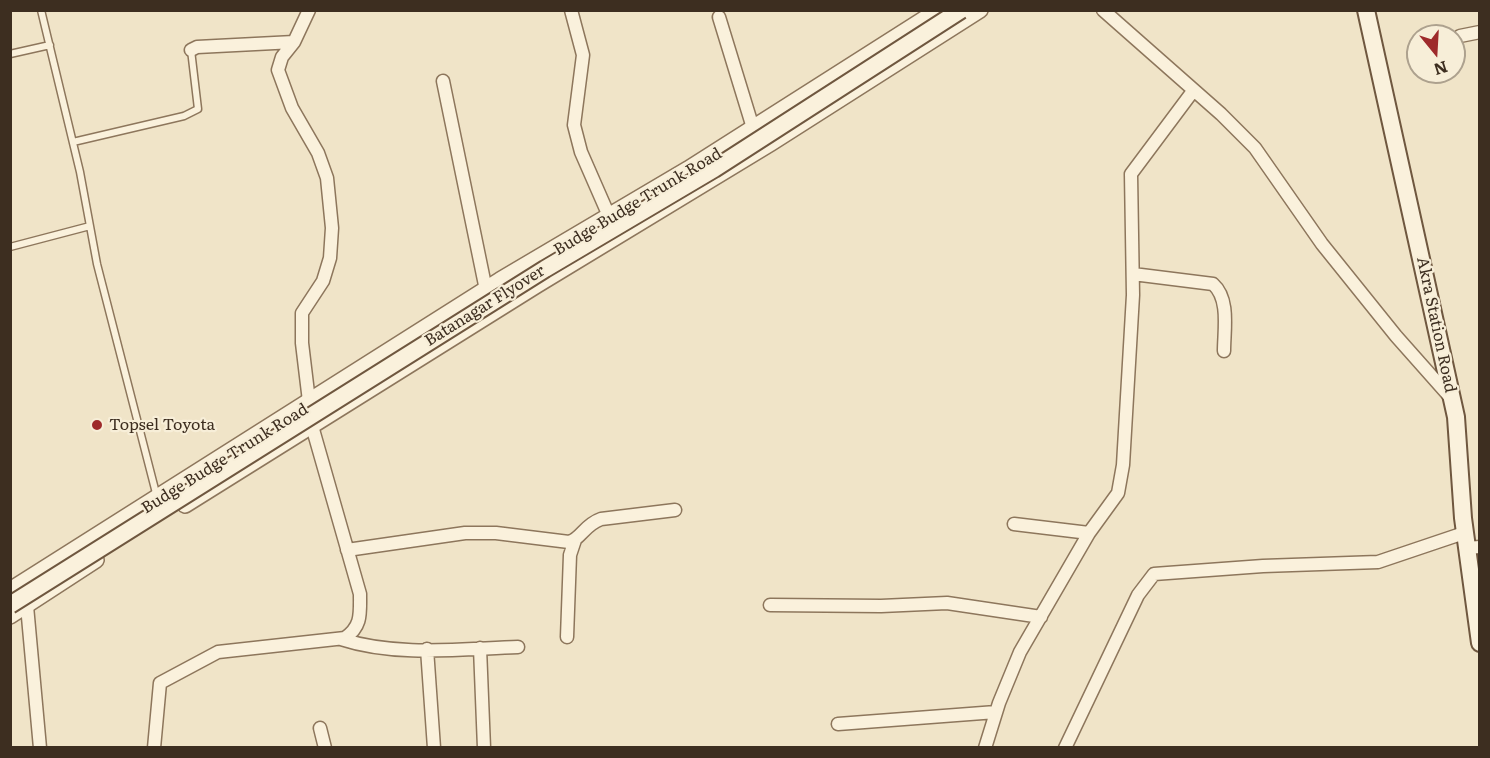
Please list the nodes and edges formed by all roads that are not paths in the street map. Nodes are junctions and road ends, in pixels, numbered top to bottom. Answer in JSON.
{"nodes":[{"id":1,"x":41,"y":10,"type":"edge"},
{"id":2,"x":309,"y":10,"type":"edge"},
{"id":3,"x":570,"y":10,"type":"edge"},
{"id":4,"x":961,"y":10,"type":"edge"},
{"id":5,"x":980,"y":10,"type":"edge"},
{"id":6,"x":1103,"y":10,"type":"edge"},
{"id":7,"x":1366,"y":10,"type":"edge"},
{"id":8,"x":931,"y":12,"type":"edge"},
{"id":9,"x":719,"y":17,"type":"dead end"},
{"id":10,"x":294,"y":42,"type":"junction"},
{"id":11,"x":50,"y":45,"type":"junction"},
{"id":12,"x":190,"y":50,"type":"joint"},
{"id":13,"x":10,"y":54,"type":"edge"},
{"id":14,"x":444,"y":81,"type":"dead end"},
{"id":15,"x":1193,"y":91,"type":"junction"},
{"id":16,"x":753,"y":128,"type":"junction"},
{"id":17,"x":73,"y":142,"type":"junction"},
{"id":18,"x":609,"y":216,"type":"junction"},
{"id":19,"x":90,"y":226,"type":"junction"},
{"id":20,"x":10,"y":247,"type":"edge"},
{"id":21,"x":1133,"y":274,"type":"junction"},
{"id":22,"x":486,"y":290,"type":"junction"},
{"id":23,"x":1224,"y":351,"type":"dead end"},
{"id":24,"x":1452,"y":399,"type":"junction"},
{"id":25,"x":308,"y":401,"type":"junction"},
{"id":26,"x":312,"y":426,"type":"junction"},
{"id":27,"x":157,"y":497,"type":"junction"},
{"id":28,"x":675,"y":510,"type":"dead end"},
{"id":29,"x":1014,"y":524,"type":"dead end"},
{"id":30,"x":1089,"y":533,"type":"junction"},
{"id":31,"x":575,"y":540,"type":"junction"},
{"id":32,"x":1470,"y":543,"type":"edge"},
{"id":33,"x":348,"y":550,"type":"junction"},
{"id":34,"x":10,"y":590,"type":"edge"},
{"id":35,"x":19,"y":605,"type":"edge"},
{"id":36,"x":770,"y":605,"type":"dead end"},
{"id":37,"x":10,"y":616,"type":"edge"},
{"id":38,"x":1041,"y":617,"type":"junction"},
{"id":39,"x":567,"y":637,"type":"dead end"},
{"id":40,"x":341,"y":639,"type":"junction"},
{"id":41,"x":1479,"y":643,"type":"edge"},
{"id":42,"x":518,"y":647,"type":"dead end"},
{"id":43,"x":480,"y":648,"type":"junction"},
{"id":44,"x":427,"y":649,"type":"junction"},
{"id":45,"x":996,"y":712,"type":"junction"},
{"id":46,"x":838,"y":724,"type":"dead end"},
{"id":47,"x":320,"y":728,"type":"dead end"},
{"id":48,"x":40,"y":747,"type":"edge"},
{"id":49,"x":154,"y":747,"type":"edge"},
{"id":50,"x":325,"y":747,"type":"edge"},
{"id":51,"x":434,"y":747,"type":"edge"},
{"id":52,"x":484,"y":747,"type":"edge"},
{"id":53,"x":985,"y":747,"type":"edge"},
{"id":54,"x":1065,"y":747,"type":"edge"}],
"edges":[{"from":1,"to":11,"type":"lane"},
{"from":2,"to":10,"type":"street"},
{"from":3,"to":18,"type":"street"},
{"from":4,"to":35,"type":"main road","name":"Batanagar Flyover","bridge":true},
{"from":5,"to":26,"type":"street","name":"Budge Budge Trunk Road"},
{"from":6,"to":15,"type":"street"},
{"from":7,"to":24,"type":"main road","name":"Akra Station Road"},
{"from":8,"to":16,"type":"street","name":"Budge Budge Trunk Road"},
{"from":9,"to":16,"type":"street"},
{"from":10,"to":12,"type":"street"},
{"from":10,"to":25,"type":"street"},
{"from":11,"to":13,"type":"lane"},
{"from":11,"to":17,"type":"lane"},
{"from":12,"to":17,"type":"lane"},
{"from":14,"to":22,"type":"street"},
{"from":15,"to":21,"type":"street"},
{"from":15,"to":24,"type":"street"},
{"from":16,"to":18,"type":"street","name":"Budge Budge Trunk Road"},
{"from":17,"to":19,"type":"lane"},
{"from":18,"to":22,"type":"street","name":"Budge Budge Trunk Road"},
{"from":19,"to":20,"type":"lane"},
{"from":19,"to":27,"type":"lane"},
{"from":21,"to":23,"type":"street"},
{"from":21,"to":30,"type":"street"},
{"from":22,"to":25,"type":"street","name":"Budge Budge Trunk Road"},
{"from":24,"to":32,"type":"main road","name":"Akra Station Road"},
{"from":25,"to":26,"type":"street"},
{"from":25,"to":27,"type":"street","name":"Budge Budge Trunk Road"},
{"from":26,"to":33,"type":"street"},
{"from":26,"to":35,"type":"street","name":"Budge Budge Trunk Road"},
{"from":27,"to":34,"type":"street","name":"Budge Budge Trunk Road"},
{"from":28,"to":31,"type":"street"},
{"from":29,"to":30,"type":"street"},
{"from":30,"to":38,"type":"street"},
{"from":31,"to":33,"type":"street"},
{"from":31,"to":39,"type":"street"},
{"from":32,"to":41,"type":"main road","name":"Akra Station Road"},
{"from":32,"to":54,"type":"street"},
{"from":33,"to":40,"type":"street"},
{"from":35,"to":37,"type":"street","name":"Budge Budge Trunk Road"},
{"from":35,"to":48,"type":"street"},
{"from":36,"to":38,"type":"street"},
{"from":38,"to":45,"type":"street"},
{"from":40,"to":44,"type":"street"},
{"from":40,"to":49,"type":"street"},
{"from":42,"to":43,"type":"street"},
{"from":43,"to":44,"type":"street"},
{"from":43,"to":52,"type":"street"},
{"from":44,"to":51,"type":"street"},
{"from":45,"to":46,"type":"street"},
{"from":45,"to":53,"type":"street"},
{"from":47,"to":50,"type":"street"}]}
